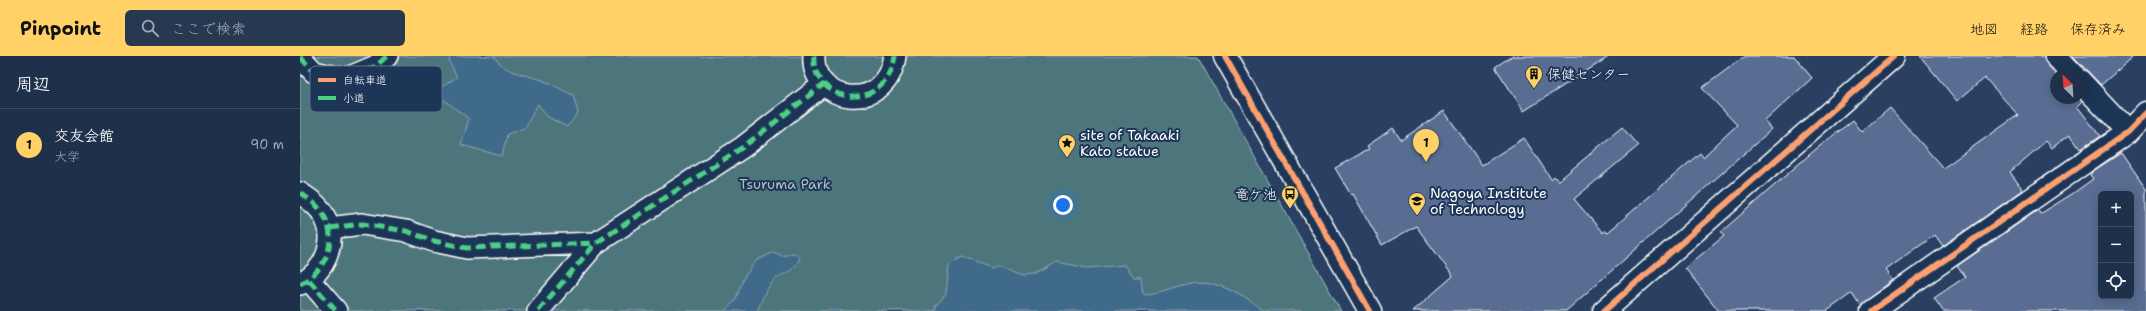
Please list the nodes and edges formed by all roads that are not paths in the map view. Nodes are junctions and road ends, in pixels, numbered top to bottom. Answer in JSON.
{"nodes":[{"id":1,"x":387,"y":56,"type":"edge"},
{"id":2,"x":814,"y":56,"type":"edge"},
{"id":3,"x":895,"y":56,"type":"edge"},
{"id":4,"x":1225,"y":56,"type":"edge"},
{"id":5,"x":1894,"y":56,"type":"edge"},
{"id":6,"x":2056,"y":56,"type":"edge"},
{"id":7,"x":300,"y":57,"type":"edge"},
{"id":8,"x":376,"y":66,"type":"edge"},
{"id":9,"x":310,"y":68,"type":"edge"},
{"id":10,"x":2067,"y":68,"type":"edge"},
{"id":11,"x":824,"y":84,"type":"junction"},
{"id":12,"x":2086,"y":87,"type":"edge"},
{"id":13,"x":2146,"y":114,"type":"edge"},
{"id":14,"x":2128,"y":132,"type":"junction"},
{"id":15,"x":300,"y":193,"type":"edge"},
{"id":16,"x":329,"y":228,"type":"junction"},
{"id":17,"x":596,"y":244,"type":"junction"},
{"id":18,"x":304,"y":282,"type":"edge"},
{"id":19,"x":336,"y":311,"type":"edge"},
{"id":20,"x":538,"y":311,"type":"edge"},
{"id":21,"x":1370,"y":311,"type":"edge"},
{"id":22,"x":1604,"y":311,"type":"edge"},
{"id":23,"x":1871,"y":311,"type":"edge"}],
"edges":[{"from":1,"to":8,"type":"street"},
{"from":2,"to":11,"type":"street"},
{"from":3,"to":11,"type":"street"},
{"from":4,"to":21,"type":"street"},
{"from":5,"to":22,"type":"street"},
{"from":6,"to":10,"type":"street"},
{"from":7,"to":9,"type":"street"},
{"from":11,"to":17,"type":"street"},
{"from":12,"to":14,"type":"street"},
{"from":13,"to":14,"type":"street"},
{"from":14,"to":23,"type":"street"},
{"from":15,"to":16,"type":"street"},
{"from":16,"to":17,"type":"street"},
{"from":16,"to":18,"type":"street"},
{"from":17,"to":20,"type":"street"},
{"from":18,"to":19,"type":"street"}]}
